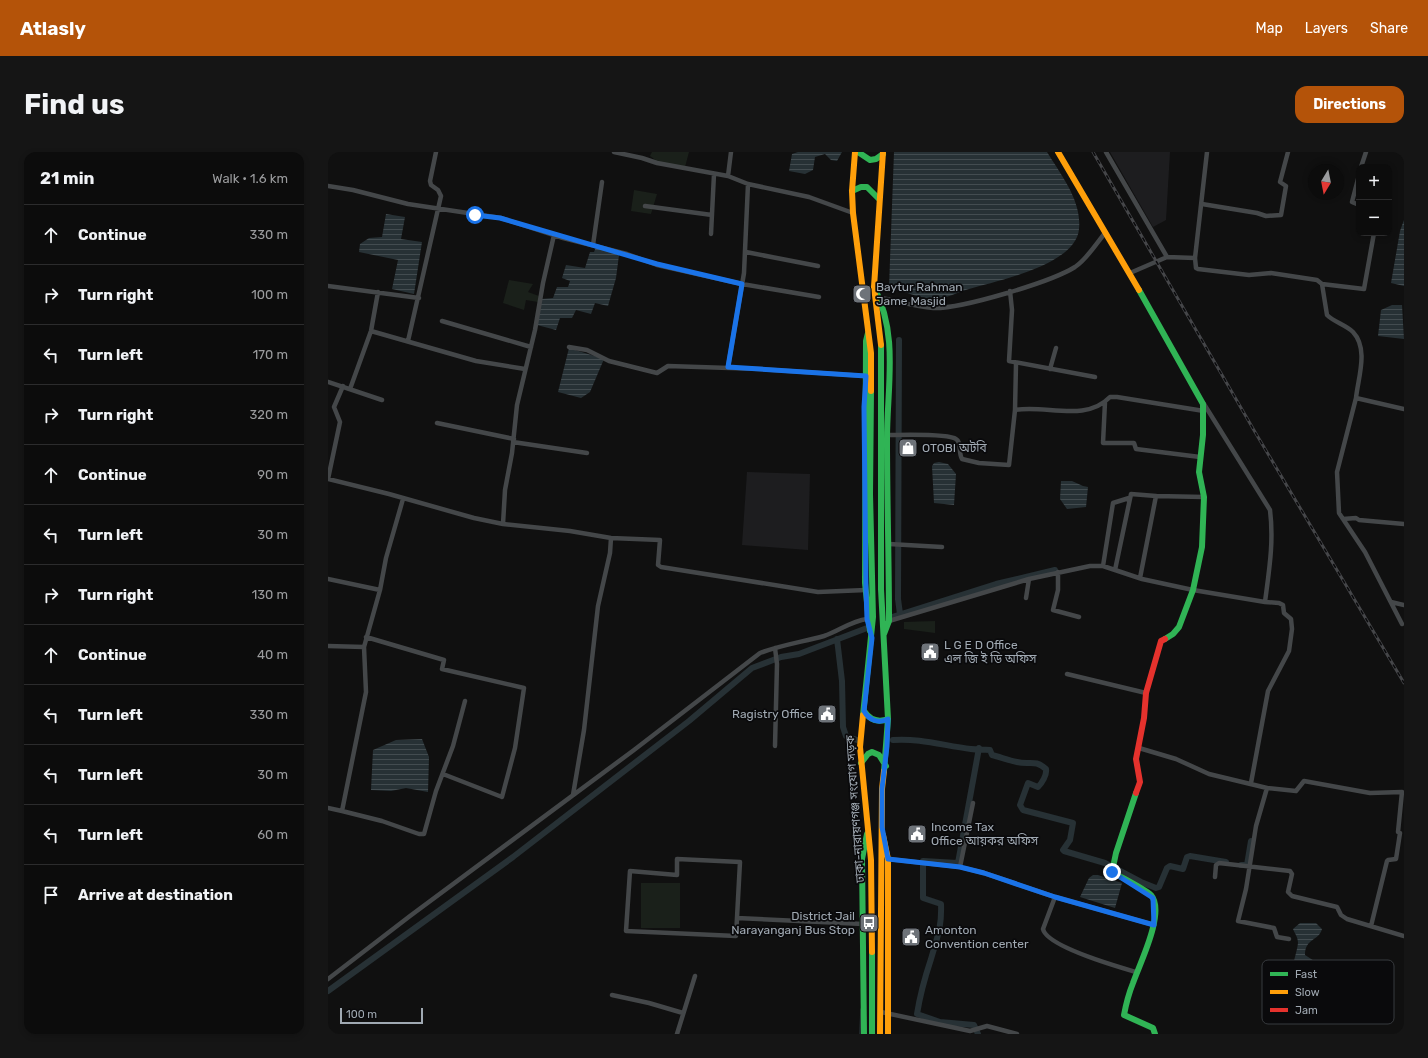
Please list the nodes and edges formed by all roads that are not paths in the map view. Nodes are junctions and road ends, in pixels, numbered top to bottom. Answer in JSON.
{"nodes":[{"id":1,"x":436,"y":152,"type":"edge"},
{"id":2,"x":614,"y":152,"type":"edge"},
{"id":3,"x":731,"y":152,"type":"edge"},
{"id":4,"x":857,"y":152,"type":"edge"},
{"id":5,"x":1058,"y":152,"type":"edge"},
{"id":6,"x":1106,"y":152,"type":"edge"},
{"id":7,"x":1207,"y":152,"type":"edge"},
{"id":8,"x":1288,"y":152,"type":"edge"},
{"id":9,"x":1366,"y":152,"type":"edge"},
{"id":10,"x":883,"y":153,"type":"edge"},
{"id":11,"x":1362,"y":164,"type":"edge"},
{"id":12,"x":714,"y":174,"type":"junction"},
{"id":13,"x":728,"y":176,"type":"junction"},
{"id":14,"x":602,"y":182,"type":"dead end"},
{"id":15,"x":748,"y":184,"type":"junction"},
{"id":16,"x":328,"y":186,"type":"edge"},
{"id":17,"x":1356,"y":187,"type":"edge"},
{"id":18,"x":852,"y":191,"type":"junction"},
{"id":19,"x":879,"y":199,"type":"junction"},
{"id":20,"x":1202,"y":204,"type":"junction"},
{"id":21,"x":1356,"y":204,"type":"edge"},
{"id":22,"x":645,"y":206,"type":"dead end"},
{"id":23,"x":438,"y":208,"type":"junction"},
{"id":24,"x":853,"y":213,"type":"junction"},
{"id":25,"x":712,"y":215,"type":"junction"},
{"id":26,"x":1105,"y":233,"type":"junction"},
{"id":27,"x":711,"y":234,"type":"dead end"},
{"id":28,"x":554,"y":235,"type":"junction"},
{"id":29,"x":1373,"y":236,"type":"edge"},
{"id":30,"x":593,"y":245,"type":"junction"},
{"id":31,"x":746,"y":252,"type":"junction"},
{"id":32,"x":1167,"y":257,"type":"junction"},
{"id":33,"x":1195,"y":258,"type":"junction"},
{"id":34,"x":818,"y":266,"type":"dead end"},
{"id":35,"x":1130,"y":273,"type":"junction"},
{"id":36,"x":742,"y":284,"type":"junction"},
{"id":37,"x":1322,"y":284,"type":"junction"},
{"id":38,"x":328,"y":286,"type":"edge"},
{"id":39,"x":874,"y":287,"type":"junction"},
{"id":40,"x":1010,"y":291,"type":"junction"},
{"id":41,"x":378,"y":292,"type":"junction"},
{"id":42,"x":819,"y":297,"type":"dead end"},
{"id":43,"x":419,"y":298,"type":"junction"},
{"id":44,"x":882,"y":298,"type":"junction"},
{"id":45,"x":442,"y":321,"type":"dead end"},
{"id":46,"x":869,"y":329,"type":"junction"},
{"id":47,"x":371,"y":331,"type":"junction"},
{"id":48,"x":408,"y":341,"type":"junction"},
{"id":49,"x":531,"y":347,"type":"junction"},
{"id":50,"x":569,"y":347,"type":"dead end"},
{"id":51,"x":1056,"y":348,"type":"dead end"},
{"id":52,"x":1016,"y":364,"type":"junction"},
{"id":53,"x":728,"y":367,"type":"junction"},
{"id":54,"x":1050,"y":369,"type":"junction"},
{"id":55,"x":526,"y":370,"type":"junction"},
{"id":56,"x":866,"y":376,"type":"junction"},
{"id":57,"x":1095,"y":377,"type":"dead end"},
{"id":58,"x":328,"y":382,"type":"edge"},
{"id":59,"x":343,"y":386,"type":"junction"},
{"id":60,"x":350,"y":389,"type":"junction"},
{"id":61,"x":1356,"y":398,"type":"junction"},
{"id":62,"x":382,"y":400,"type":"dead end"},
{"id":63,"x":1105,"y":402,"type":"junction"},
{"id":64,"x":1202,"y":402,"type":"junction"},
{"id":65,"x":1404,"y":409,"type":"edge"},
{"id":66,"x":1015,"y":410,"type":"junction"},
{"id":67,"x":1204,"y":411,"type":"junction"},
{"id":68,"x":437,"y":423,"type":"dead end"},
{"id":69,"x":890,"y":435,"type":"junction"},
{"id":70,"x":513,"y":441,"type":"junction"},
{"id":71,"x":587,"y":453,"type":"dead end"},
{"id":72,"x":1200,"y":457,"type":"junction"},
{"id":73,"x":328,"y":479,"type":"edge"},
{"id":74,"x":1156,"y":496,"type":"junction"},
{"id":75,"x":1204,"y":497,"type":"junction"},
{"id":76,"x":1129,"y":498,"type":"junction"},
{"id":77,"x":403,"y":499,"type":"junction"},
{"id":78,"x":1343,"y":519,"type":"junction"},
{"id":79,"x":503,"y":524,"type":"junction"},
{"id":80,"x":1404,"y":524,"type":"edge"},
{"id":81,"x":611,"y":538,"type":"junction"},
{"id":82,"x":891,"y":544,"type":"junction"},
{"id":83,"x":942,"y":547,"type":"dead end"},
{"id":84,"x":1103,"y":566,"type":"junction"},
{"id":85,"x":1115,"y":570,"type":"junction"},
{"id":86,"x":1058,"y":572,"type":"junction"},
{"id":87,"x":1140,"y":578,"type":"junction"},
{"id":88,"x":328,"y":579,"type":"edge"},
{"id":89,"x":1029,"y":579,"type":"junction"},
{"id":90,"x":380,"y":590,"type":"junction"},
{"id":91,"x":866,"y":590,"type":"junction"},
{"id":92,"x":1194,"y":590,"type":"junction"},
{"id":93,"x":1026,"y":598,"type":"dead end"},
{"id":94,"x":1265,"y":602,"type":"junction"},
{"id":95,"x":1391,"y":602,"type":"junction"},
{"id":96,"x":1404,"y":605,"type":"edge"},
{"id":97,"x":1079,"y":617,"type":"dead end"},
{"id":98,"x":867,"y":619,"type":"junction"},
{"id":99,"x":888,"y":621,"type":"junction"},
{"id":100,"x":1402,"y":624,"type":"dead end"},
{"id":101,"x":366,"y":637,"type":"junction"},
{"id":102,"x":872,"y":638,"type":"junction"},
{"id":103,"x":882,"y":639,"type":"junction"},
{"id":104,"x":328,"y":646,"type":"edge"},
{"id":105,"x":364,"y":647,"type":"junction"},
{"id":106,"x":775,"y":648,"type":"junction"},
{"id":107,"x":1067,"y":674,"type":"dead end"},
{"id":108,"x":1146,"y":693,"type":"junction"},
{"id":109,"x":464,"y":701,"type":"dead end"},
{"id":110,"x":864,"y":711,"type":"junction"},
{"id":111,"x":888,"y":719,"type":"junction"},
{"id":112,"x":775,"y":746,"type":"dead end"},
{"id":113,"x":1139,"y":748,"type":"junction"},
{"id":114,"x":861,"y":763,"type":"junction"},
{"id":115,"x":886,"y":766,"type":"junction"},
{"id":116,"x":443,"y":774,"type":"junction"},
{"id":117,"x":1251,"y":783,"type":"junction"},
{"id":118,"x":1267,"y":788,"type":"junction"},
{"id":119,"x":573,"y":795,"type":"junction"},
{"id":120,"x":973,"y":803,"type":"dead end"},
{"id":121,"x":328,"y":808,"type":"edge"},
{"id":122,"x":342,"y":811,"type":"junction"},
{"id":123,"x":868,"y":827,"type":"junction"},
{"id":124,"x":882,"y":827,"type":"junction"},
{"id":125,"x":888,"y":859,"type":"junction"},
{"id":126,"x":960,"y":867,"type":"junction"},
{"id":127,"x":1249,"y":867,"type":"junction"},
{"id":128,"x":1215,"y":877,"type":"dead end"},
{"id":129,"x":1055,"y":897,"type":"junction"},
{"id":130,"x":737,"y":918,"type":"junction"},
{"id":131,"x":863,"y":924,"type":"junction"},
{"id":132,"x":1154,"y":925,"type":"junction"},
{"id":133,"x":1371,"y":926,"type":"junction"},
{"id":134,"x":1404,"y":936,"type":"edge"},
{"id":135,"x":1289,"y":939,"type":"dead end"},
{"id":136,"x":1136,"y":972,"type":"junction"},
{"id":137,"x":695,"y":976,"type":"dead end"},
{"id":138,"x":328,"y":980,"type":"edge"},
{"id":139,"x":612,"y":995,"type":"dead end"},
{"id":140,"x":880,"y":1012,"type":"junction"},
{"id":141,"x":683,"y":1013,"type":"junction"},
{"id":142,"x":888,"y":1013,"type":"junction"},
{"id":143,"x":677,"y":1034,"type":"edge"},
{"id":144,"x":864,"y":1034,"type":"edge"},
{"id":145,"x":872,"y":1034,"type":"edge"},
{"id":146,"x":880,"y":1034,"type":"edge"},
{"id":147,"x":888,"y":1034,"type":"edge"},
{"id":148,"x":1017,"y":1034,"type":"edge"},
{"id":149,"x":1156,"y":1034,"type":"edge"}],
"edges":[{"from":1,"to":23,"type":"street"},
{"from":2,"to":12,"type":"street"},
{"from":3,"to":13,"type":"street"},
{"from":4,"to":10,"type":"street"},
{"from":4,"to":18,"type":"street","name":"ঢাকা-নারায়ণগঞ্জ সংযোগ সড়ক"},
{"from":5,"to":26,"type":"street"},
{"from":6,"to":32,"type":"street"},
{"from":7,"to":20,"type":"street"},
{"from":8,"to":20,"type":"street"},
{"from":9,"to":11,"type":"street"},
{"from":10,"to":19,"type":"street","name":"ঢাকা-নারায়ণগঞ্জ সংযোগ সড়ক"},
{"from":12,"to":13,"type":"street"},
{"from":12,"to":25,"type":"street"},
{"from":13,"to":15,"type":"street"},
{"from":14,"to":30,"type":"street"},
{"from":15,"to":24,"type":"street"},
{"from":15,"to":31,"type":"street"},
{"from":16,"to":23,"type":"street"},
{"from":17,"to":21,"type":"street"},
{"from":18,"to":19,"type":"street"},
{"from":18,"to":24,"type":"street","name":"ঢাকা-নারায়ণগঞ্জ সংযোগ সড়ক"},
{"from":19,"to":39,"type":"street","name":"ঢাকা-নারায়ণগঞ্জ সংযোগ সড়ক"},
{"from":20,"to":33,"type":"street"},
{"from":22,"to":25,"type":"street"},
{"from":23,"to":28,"type":"street"},
{"from":23,"to":43,"type":"street"},
{"from":24,"to":46,"type":"street","name":"ঢাকা-নারায়ণগঞ্জ সংযোগ সড়ক"},
{"from":25,"to":27,"type":"street"},
{"from":26,"to":35,"type":"street"},
{"from":26,"to":40,"type":"street"},
{"from":28,"to":30,"type":"street"},
{"from":28,"to":49,"type":"street"},
{"from":29,"to":37,"type":"street"},
{"from":30,"to":36,"type":"street"},
{"from":31,"to":34,"type":"street"},
{"from":31,"to":36,"type":"street"},
{"from":32,"to":33,"type":"street"},
{"from":32,"to":35,"type":"street"},
{"from":33,"to":37,"type":"street"},
{"from":35,"to":64,"type":"street"},
{"from":36,"to":42,"type":"street"},
{"from":36,"to":53,"type":"street"},
{"from":37,"to":61,"type":"street"},
{"from":38,"to":41,"type":"street"},
{"from":39,"to":44,"type":"street"},
{"from":39,"to":103,"type":"street","name":"ঢাকা-নারায়ণগঞ্জ সংযোগ সড়ক"},
{"from":40,"to":44,"type":"street"},
{"from":40,"to":52,"type":"street"},
{"from":41,"to":43,"type":"street"},
{"from":41,"to":47,"type":"street"},
{"from":43,"to":48,"type":"street"},
{"from":44,"to":69,"type":"street"},
{"from":45,"to":49,"type":"street"},
{"from":46,"to":56,"type":"street"},
{"from":46,"to":102,"type":"street","name":"ঢাকা-নারায়ণগঞ্জ সংযোগ সড়ক"},
{"from":47,"to":48,"type":"street"},
{"from":47,"to":60,"type":"street"},
{"from":48,"to":55,"type":"street"},
{"from":49,"to":55,"type":"street"},
{"from":50,"to":53,"type":"street"},
{"from":51,"to":54,"type":"street"},
{"from":52,"to":54,"type":"street"},
{"from":52,"to":66,"type":"street"},
{"from":53,"to":56,"type":"street"},
{"from":54,"to":57,"type":"street"},
{"from":55,"to":70,"type":"street"},
{"from":56,"to":91,"type":"street"},
{"from":58,"to":59,"type":"street"},
{"from":59,"to":60,"type":"street"},
{"from":59,"to":73,"type":"street"},
{"from":60,"to":62,"type":"street"},
{"from":61,"to":65,"type":"street"},
{"from":61,"to":78,"type":"street"},
{"from":63,"to":66,"type":"street"},
{"from":63,"to":67,"type":"street"},
{"from":63,"to":72,"type":"street"},
{"from":64,"to":67,"type":"street"},
{"from":64,"to":94,"type":"street"},
{"from":66,"to":69,"type":"street"},
{"from":67,"to":72,"type":"street"},
{"from":68,"to":70,"type":"street"},
{"from":69,"to":82,"type":"street"},
{"from":70,"to":71,"type":"street"},
{"from":70,"to":79,"type":"street"},
{"from":72,"to":75,"type":"street"},
{"from":73,"to":77,"type":"street"},
{"from":74,"to":75,"type":"street"},
{"from":74,"to":76,"type":"street"},
{"from":74,"to":87,"type":"street"},
{"from":75,"to":92,"type":"street"},
{"from":76,"to":84,"type":"street"},
{"from":76,"to":85,"type":"street"},
{"from":77,"to":79,"type":"street"},
{"from":77,"to":90,"type":"street"},
{"from":78,"to":80,"type":"street"},
{"from":78,"to":95,"type":"street"},
{"from":79,"to":81,"type":"street"},
{"from":81,"to":91,"type":"street"},
{"from":81,"to":119,"type":"street"},
{"from":82,"to":83,"type":"street"},
{"from":82,"to":99,"type":"street"},
{"from":84,"to":85,"type":"street"},
{"from":84,"to":86,"type":"street"},
{"from":85,"to":87,"type":"street"},
{"from":86,"to":89,"type":"street"},
{"from":86,"to":97,"type":"street"},
{"from":87,"to":92,"type":"street"},
{"from":88,"to":90,"type":"street"},
{"from":89,"to":93,"type":"street"},
{"from":89,"to":99,"type":"street"},
{"from":90,"to":101,"type":"street"},
{"from":91,"to":98,"type":"street"},
{"from":92,"to":94,"type":"street"},
{"from":92,"to":108,"type":"street"},
{"from":94,"to":117,"type":"street"},
{"from":95,"to":96,"type":"street"},
{"from":95,"to":100,"type":"street"},
{"from":98,"to":102,"type":"street"},
{"from":98,"to":106,"type":"street"},
{"from":99,"to":103,"type":"street"},
{"from":101,"to":105,"type":"street"},
{"from":101,"to":116,"type":"street"},
{"from":102,"to":110,"type":"street","name":"ঢাকা-নারায়ণগঞ্জ সংযোগ সড়ক"},
{"from":103,"to":111,"type":"street","name":"ঢাকা-নারায়ণগঞ্জ সংযোগ সড়ক"},
{"from":104,"to":105,"type":"street"},
{"from":105,"to":122,"type":"street"},
{"from":106,"to":112,"type":"street"},
{"from":106,"to":119,"type":"street"},
{"from":107,"to":108,"type":"street"},
{"from":108,"to":113,"type":"street"},
{"from":109,"to":116,"type":"street"},
{"from":110,"to":111,"type":"street"},
{"from":110,"to":114,"type":"street","name":"ঢাকা-নারায়ণগঞ্জ সংযোগ সড়ক"},
{"from":111,"to":115,"type":"street","name":"ঢাকা-নারায়ণগঞ্জ সংযোগ সড়ক"},
{"from":113,"to":117,"type":"street"},
{"from":113,"to":132,"type":"street"},
{"from":114,"to":115,"type":"street"},
{"from":114,"to":123,"type":"street","name":"ঢাকা-নারায়ণগঞ্জ সংযোগ সড়ক"},
{"from":115,"to":124,"type":"street","name":"ঢাকা-নারায়ণগঞ্জ সংযোগ সড়ক"},
{"from":116,"to":122,"type":"street"},
{"from":117,"to":118,"type":"street"},
{"from":118,"to":127,"type":"street"},
{"from":118,"to":133,"type":"street"},
{"from":119,"to":138,"type":"street"},
{"from":120,"to":126,"type":"street"},
{"from":121,"to":122,"type":"street"},
{"from":123,"to":131,"type":"street"},
{"from":123,"to":145,"type":"street","name":"ঢাকা-নারায়ণগঞ্জ সংযোগ সড়ক"},
{"from":124,"to":125,"type":"street"},
{"from":124,"to":140,"type":"street","name":"ঢাকা-নারায়ণগঞ্জ সংযোগ সড়ক"},
{"from":125,"to":126,"type":"street"},
{"from":125,"to":142,"type":"street"},
{"from":126,"to":129,"type":"street"},
{"from":127,"to":128,"type":"street"},
{"from":127,"to":133,"type":"street"},
{"from":127,"to":135,"type":"street"},
{"from":129,"to":132,"type":"street"},
{"from":129,"to":136,"type":"street"},
{"from":130,"to":130,"type":"street"},
{"from":130,"to":131,"type":"street"},
{"from":131,"to":144,"type":"street"},
{"from":132,"to":136,"type":"street"},
{"from":133,"to":134,"type":"street"},
{"from":136,"to":149,"type":"street"},
{"from":137,"to":141,"type":"street"},
{"from":139,"to":141,"type":"street"},
{"from":140,"to":142,"type":"street"},
{"from":140,"to":146,"type":"street","name":"ঢাকা-নারায়ণগঞ্জ সংযোগ সড়ক"},
{"from":141,"to":143,"type":"street"},
{"from":142,"to":147,"type":"street"},
{"from":142,"to":148,"type":"street"}]}
